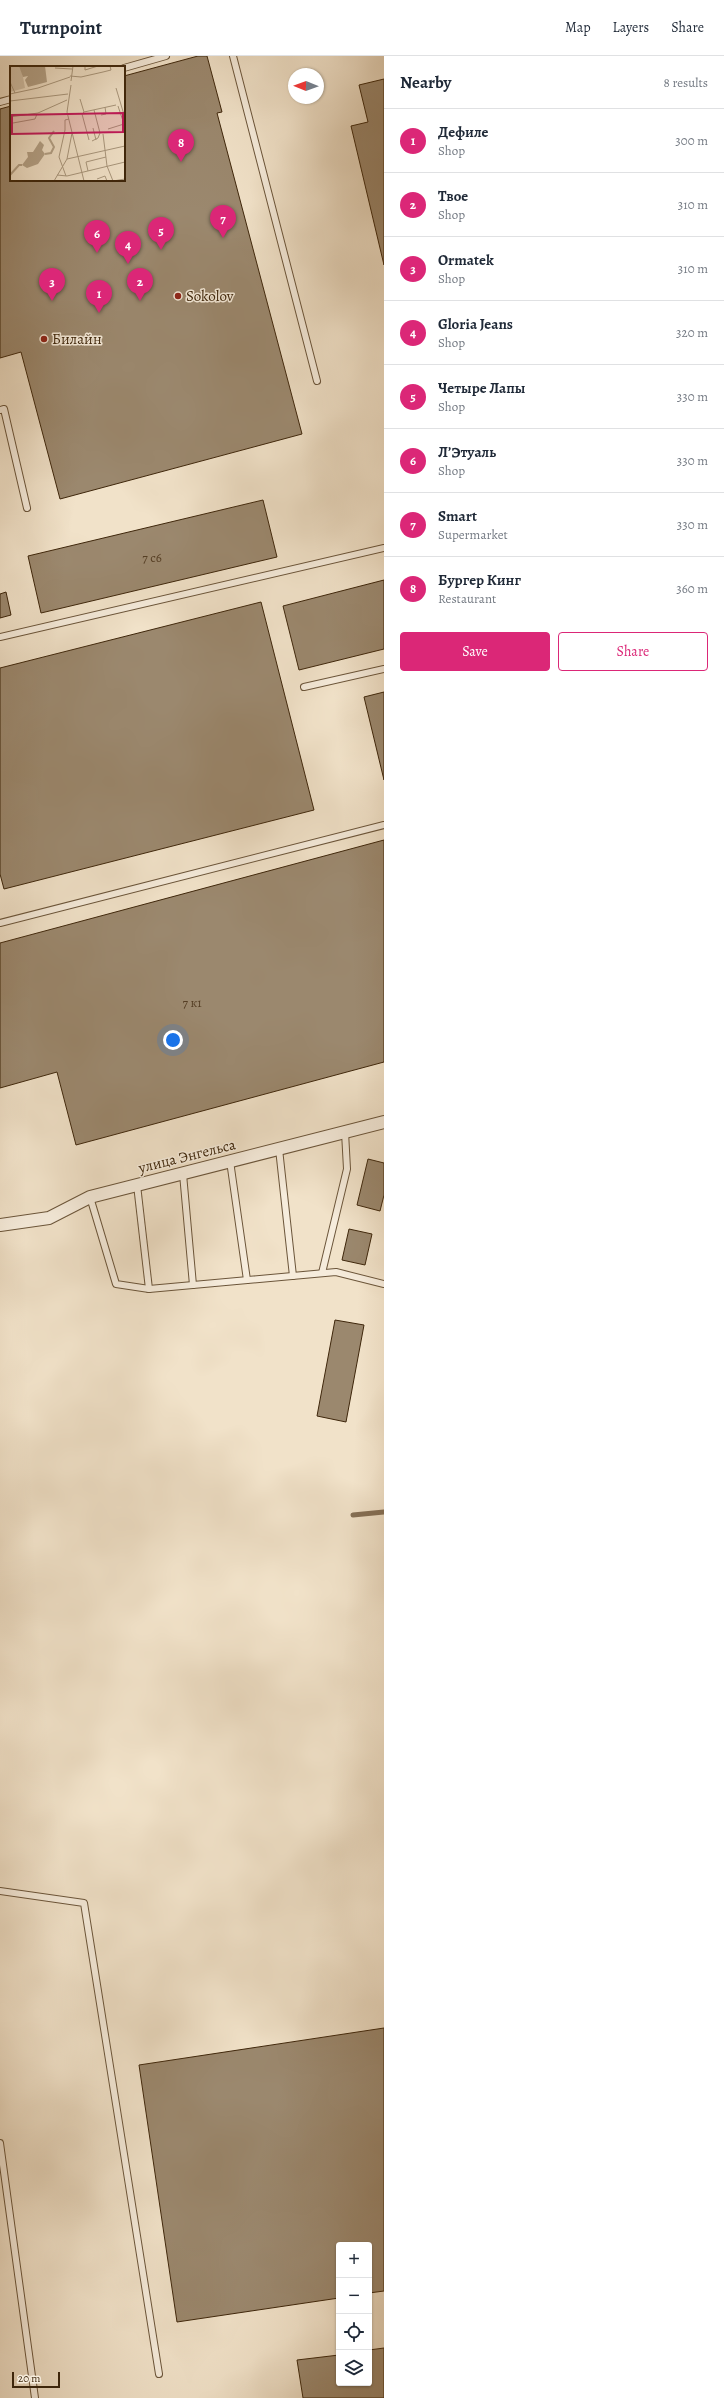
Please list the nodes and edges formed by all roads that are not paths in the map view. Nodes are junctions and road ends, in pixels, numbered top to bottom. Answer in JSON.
{"nodes":[{"id":1,"x":166,"y":56,"type":"edge"},
{"id":2,"x":233,"y":56,"type":"edge"},
{"id":3,"x":125,"y":68,"type":"edge"},
{"id":4,"x":10,"y":99,"type":"edge"},
{"id":5,"x":0,"y":102,"type":"edge"},
{"id":6,"x":317,"y":381,"type":"dead end"},
{"id":7,"x":0,"y":410,"type":"edge"},
{"id":8,"x":27,"y":508,"type":"dead end"},
{"id":9,"x":384,"y":548,"type":"edge"},
{"id":10,"x":0,"y":637,"type":"edge"},
{"id":11,"x":384,"y":669,"type":"edge"},
{"id":12,"x":304,"y":687,"type":"dead end"},
{"id":13,"x":384,"y":825,"type":"edge"},
{"id":14,"x":0,"y":923,"type":"edge"},
{"id":15,"x":380,"y":1125,"type":"edge"},
{"id":16,"x":345,"y":1132,"type":"junction"},
{"id":17,"x":279,"y":1149,"type":"junction"},
{"id":18,"x":230,"y":1162,"type":"junction"},
{"id":19,"x":183,"y":1174,"type":"junction"},
{"id":20,"x":137,"y":1185,"type":"junction"},
{"id":21,"x":90,"y":1197,"type":"junction"},
{"id":22,"x":0,"y":1225,"type":"edge"},
{"id":23,"x":322,"y":1273,"type":"junction"},
{"id":24,"x":293,"y":1276,"type":"junction"},
{"id":25,"x":248,"y":1280,"type":"junction"},
{"id":26,"x":384,"y":1284,"type":"edge"},
{"id":27,"x":193,"y":1285,"type":"junction"},
{"id":28,"x":149,"y":1289,"type":"junction"},
{"id":29,"x":0,"y":1891,"type":"edge"},
{"id":30,"x":0,"y":2143,"type":"edge"},
{"id":31,"x":159,"y":2374,"type":"dead end"},
{"id":32,"x":35,"y":2398,"type":"edge"}],
"edges":[{"from":1,"to":3,"type":"lane"},
{"from":2,"to":6,"type":"lane"},
{"from":4,"to":5,"type":"lane"},
{"from":7,"to":8,"type":"lane"},
{"from":9,"to":10,"type":"lane"},
{"from":11,"to":12,"type":"lane"},
{"from":13,"to":14,"type":"lane"},
{"from":15,"to":16,"type":"street","name":"улица Энгельса"},
{"from":16,"to":17,"type":"street","name":"улица Энгельса"},
{"from":16,"to":23,"type":"lane"},
{"from":17,"to":18,"type":"street","name":"улица Энгельса"},
{"from":17,"to":24,"type":"lane"},
{"from":18,"to":19,"type":"street","name":"улица Энгельса"},
{"from":18,"to":25,"type":"lane"},
{"from":19,"to":20,"type":"street","name":"улица Энгельса"},
{"from":19,"to":27,"type":"lane"},
{"from":20,"to":21,"type":"street","name":"улица Энгельса"},
{"from":20,"to":28,"type":"lane"},
{"from":21,"to":22,"type":"street","name":"улица Энгельса"},
{"from":21,"to":28,"type":"lane"},
{"from":23,"to":24,"type":"lane"},
{"from":23,"to":26,"type":"lane"},
{"from":24,"to":25,"type":"lane"},
{"from":25,"to":27,"type":"lane"},
{"from":27,"to":28,"type":"lane"},
{"from":29,"to":31,"type":"lane"},
{"from":30,"to":32,"type":"lane"}]}
